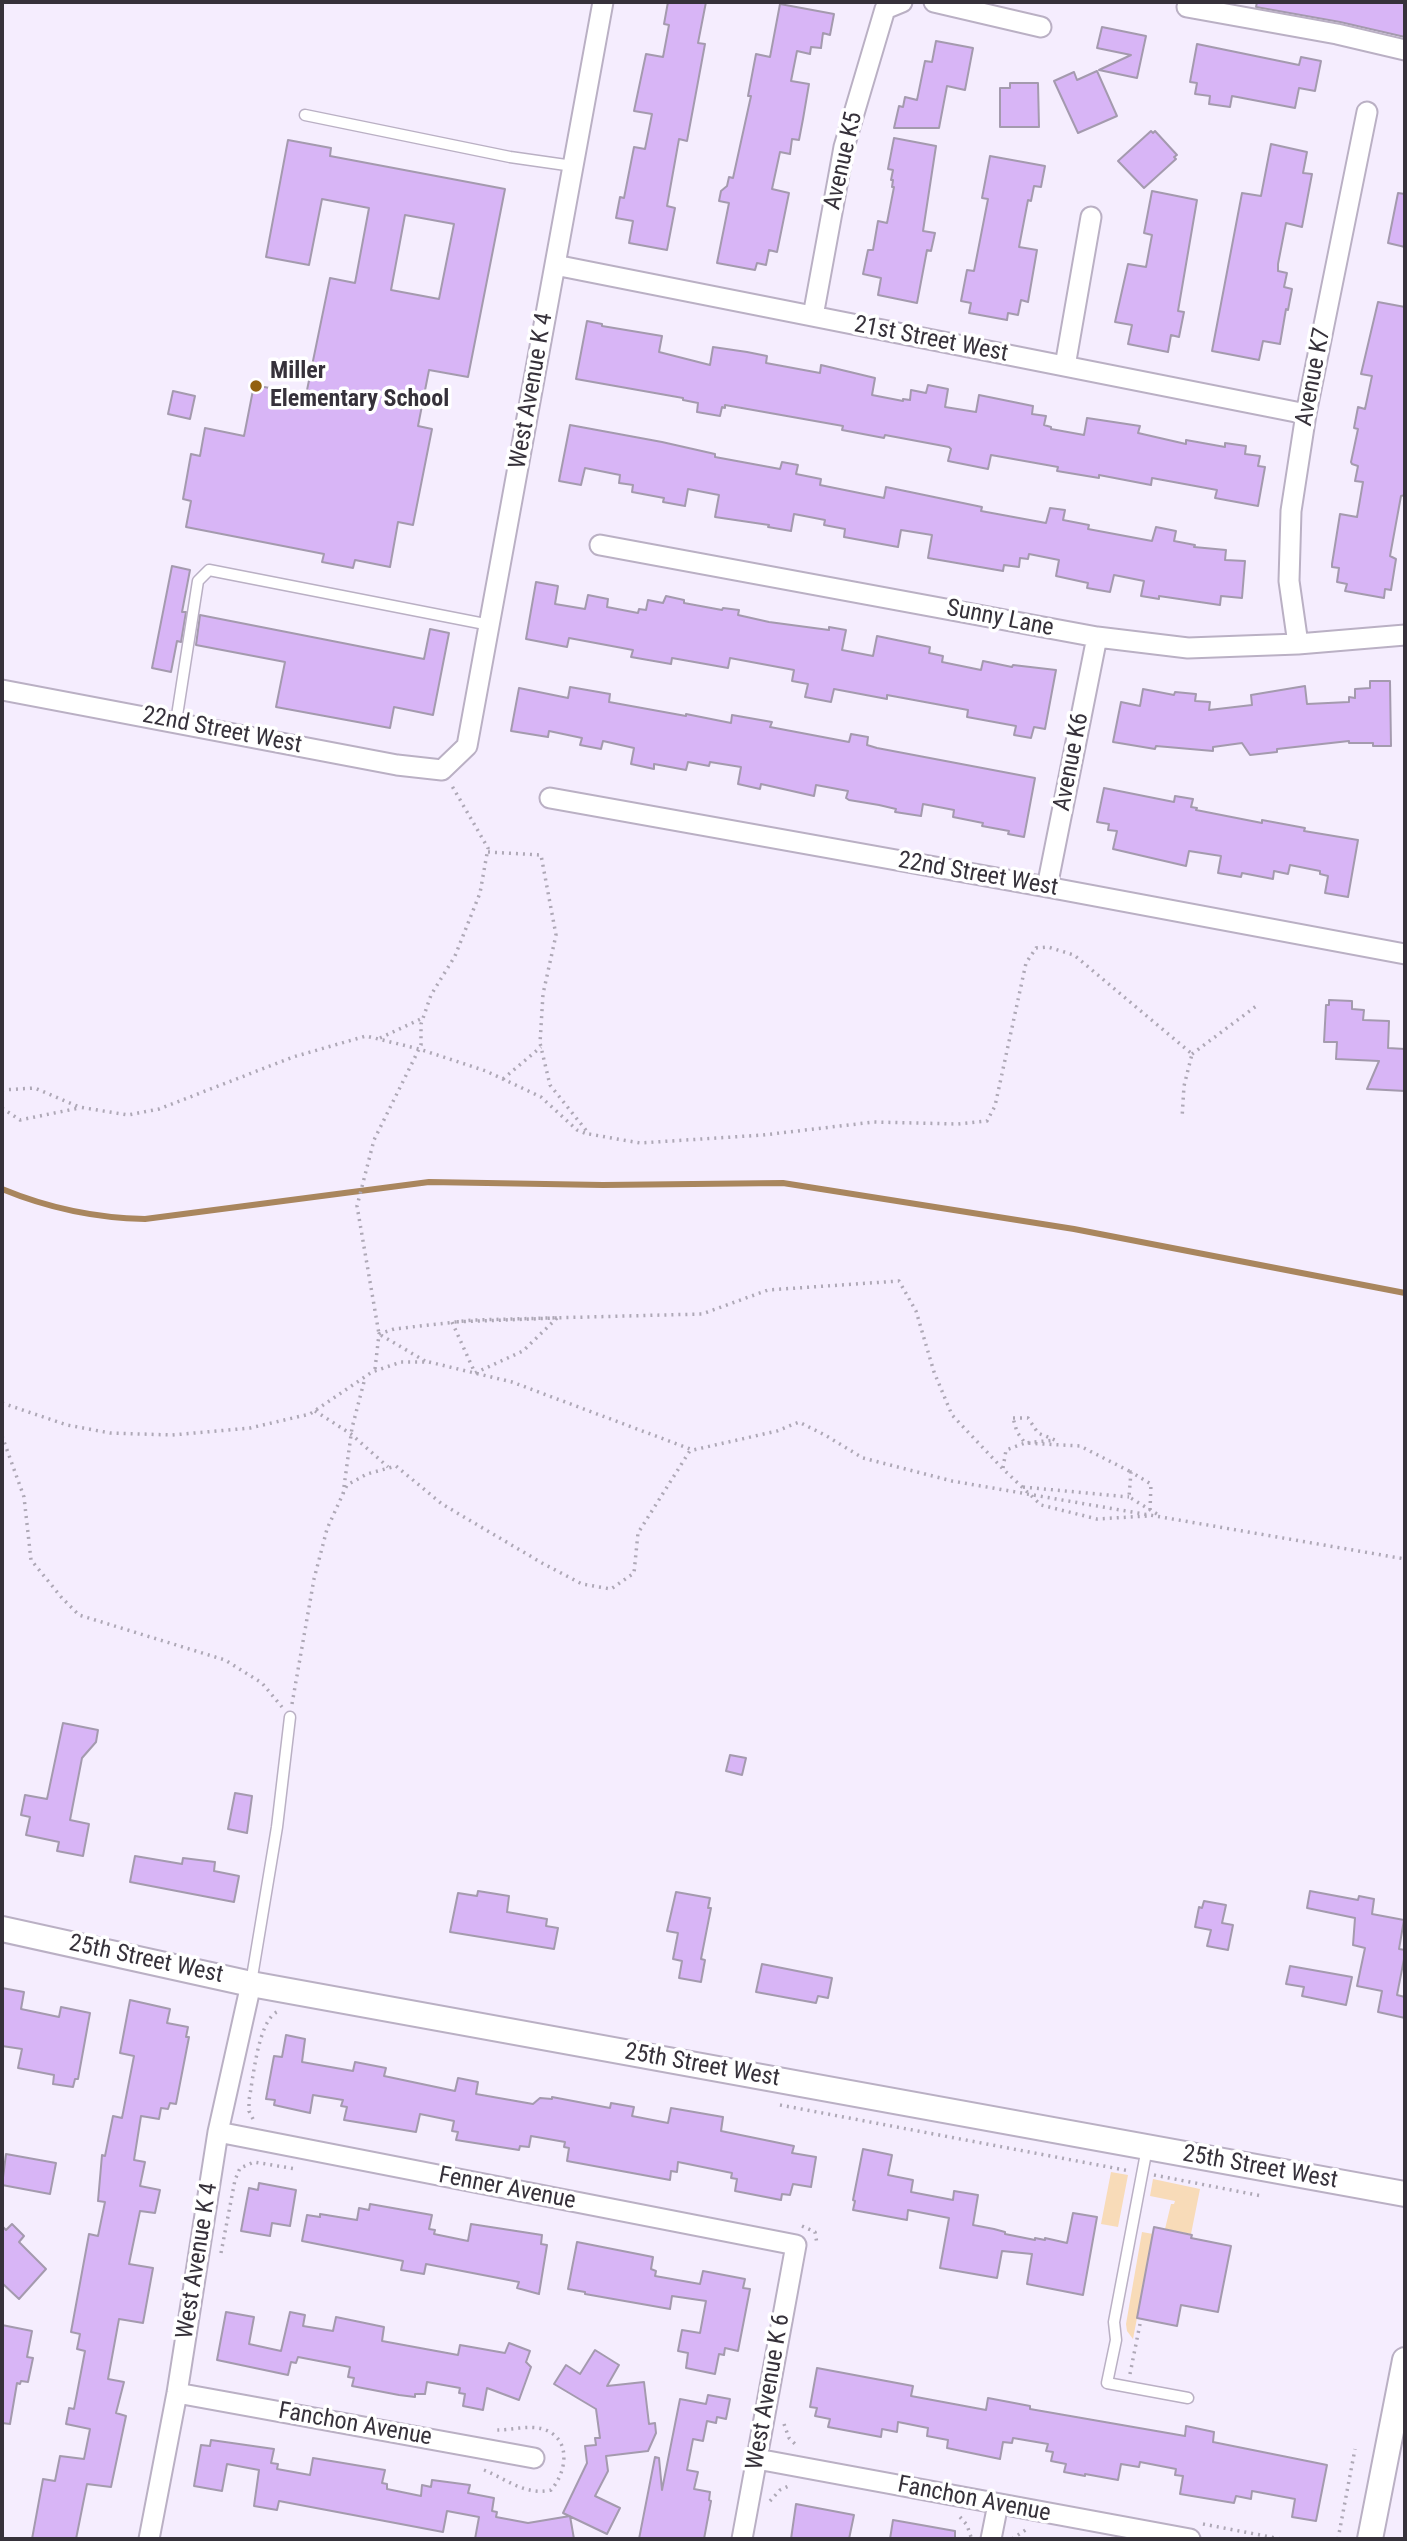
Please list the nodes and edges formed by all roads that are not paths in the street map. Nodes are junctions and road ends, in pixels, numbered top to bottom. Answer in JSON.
{"nodes":[{"id":1,"x":603,"y":2,"type":"edge"},
{"id":2,"x":934,"y":2,"type":"edge"},
{"id":3,"x":893,"y":5,"type":"edge"},
{"id":4,"x":1187,"y":8,"type":"edge"},
{"id":5,"x":1041,"y":27,"type":"dead end"},
{"id":6,"x":1405,"y":50,"type":"edge"},
{"id":7,"x":1367,"y":112,"type":"dead end"},
{"id":8,"x":305,"y":115,"type":"dead end"},
{"id":9,"x":573,"y":166,"type":"junction"},
{"id":10,"x":1091,"y":217,"type":"dead end"},
{"id":11,"x":555,"y":265,"type":"junction"},
{"id":12,"x":813,"y":316,"type":"junction"},
{"id":13,"x":1065,"y":366,"type":"junction"},
{"id":14,"x":1306,"y":414,"type":"junction"},
{"id":15,"x":600,"y":545,"type":"dead end"},
{"id":16,"x":490,"y":625,"type":"junction"},
{"id":17,"x":1405,"y":635,"type":"edge"},
{"id":18,"x":1097,"y":637,"type":"junction"},
{"id":19,"x":1298,"y":644,"type":"junction"},
{"id":20,"x":2,"y":690,"type":"edge"},
{"id":21,"x":176,"y":722,"type":"junction"},
{"id":22,"x":442,"y":771,"type":"joint"},
{"id":23,"x":550,"y":798,"type":"dead end"},
{"id":24,"x":1047,"y":887,"type":"junction"},
{"id":25,"x":1405,"y":954,"type":"edge"},
{"id":26,"x":290,"y":1717,"type":"road end"},
{"id":27,"x":2,"y":1929,"type":"edge"},
{"id":28,"x":251,"y":1984,"type":"junction"},
{"id":29,"x":218,"y":2133,"type":"junction"},
{"id":30,"x":1147,"y":2148,"type":"junction"},
{"id":31,"x":1405,"y":2193,"type":"edge"},
{"id":32,"x":796,"y":2245,"type":"joint"},
{"id":33,"x":1405,"y":2360,"type":"edge"},
{"id":34,"x":177,"y":2393,"type":"junction"},
{"id":35,"x":1188,"y":2398,"type":"dead end"},
{"id":36,"x":534,"y":2458,"type":"dead end"},
{"id":37,"x":757,"y":2459,"type":"junction"},
{"id":38,"x":998,"y":2504,"type":"junction"},
{"id":39,"x":149,"y":2539,"type":"edge"},
{"id":40,"x":742,"y":2539,"type":"edge"},
{"id":41,"x":991,"y":2539,"type":"edge"},
{"id":42,"x":1190,"y":2539,"type":"edge"},
{"id":43,"x":1370,"y":2539,"type":"edge"}],
"edges":[{"from":1,"to":9,"type":"street","name":"West Avenue K 4"},
{"from":2,"to":5,"type":"street"},
{"from":3,"to":12,"type":"street","name":"Avenue K5"},
{"from":4,"to":6,"type":"street"},
{"from":7,"to":14,"type":"street","name":"Avenue K7"},
{"from":8,"to":9,"type":"lane"},
{"from":9,"to":11,"type":"street","name":"West Avenue K 4"},
{"from":10,"to":13,"type":"street"},
{"from":11,"to":12,"type":"street","name":"21st Street West"},
{"from":11,"to":16,"type":"street","name":"West Avenue K 4"},
{"from":12,"to":13,"type":"street","name":"21st Street West"},
{"from":13,"to":14,"type":"street","name":"21st Street West"},
{"from":14,"to":19,"type":"street","name":"Avenue K7"},
{"from":15,"to":18,"type":"street","name":"Sunny Lane"},
{"from":16,"to":21,"type":"lane"},
{"from":16,"to":22,"type":"street","name":"West Avenue K 4"},
{"from":17,"to":19,"type":"street","name":"Sunny Lane"},
{"from":18,"to":19,"type":"street","name":"Sunny Lane"},
{"from":18,"to":24,"type":"street","name":"Avenue K6"},
{"from":20,"to":21,"type":"street","name":"22nd Street West"},
{"from":21,"to":22,"type":"street","name":"22nd Street West"},
{"from":23,"to":24,"type":"street","name":"22nd Street West"},
{"from":24,"to":25,"type":"street","name":"22nd Street West"},
{"from":26,"to":28,"type":"lane"},
{"from":27,"to":28,"type":"street","name":"25th Street West"},
{"from":28,"to":29,"type":"street","name":"West Avenue K 4"},
{"from":28,"to":30,"type":"street","name":"25th Street West"},
{"from":29,"to":32,"type":"street","name":"Fenner Avenue"},
{"from":29,"to":34,"type":"street","name":"West Avenue K 4"},
{"from":30,"to":31,"type":"street","name":"25th Street West"},
{"from":30,"to":35,"type":"lane"},
{"from":32,"to":37,"type":"street","name":"West Avenue K 6"},
{"from":33,"to":43,"type":"street"},
{"from":34,"to":36,"type":"street","name":"Fanchon Avenue"},
{"from":34,"to":39,"type":"street","name":"West Avenue K 4"},
{"from":37,"to":38,"type":"street","name":"Fanchon Avenue"},
{"from":37,"to":40,"type":"street","name":"West Avenue K 6"},
{"from":38,"to":41,"type":"street"},
{"from":38,"to":42,"type":"street","name":"Fanchon Avenue"}]}
